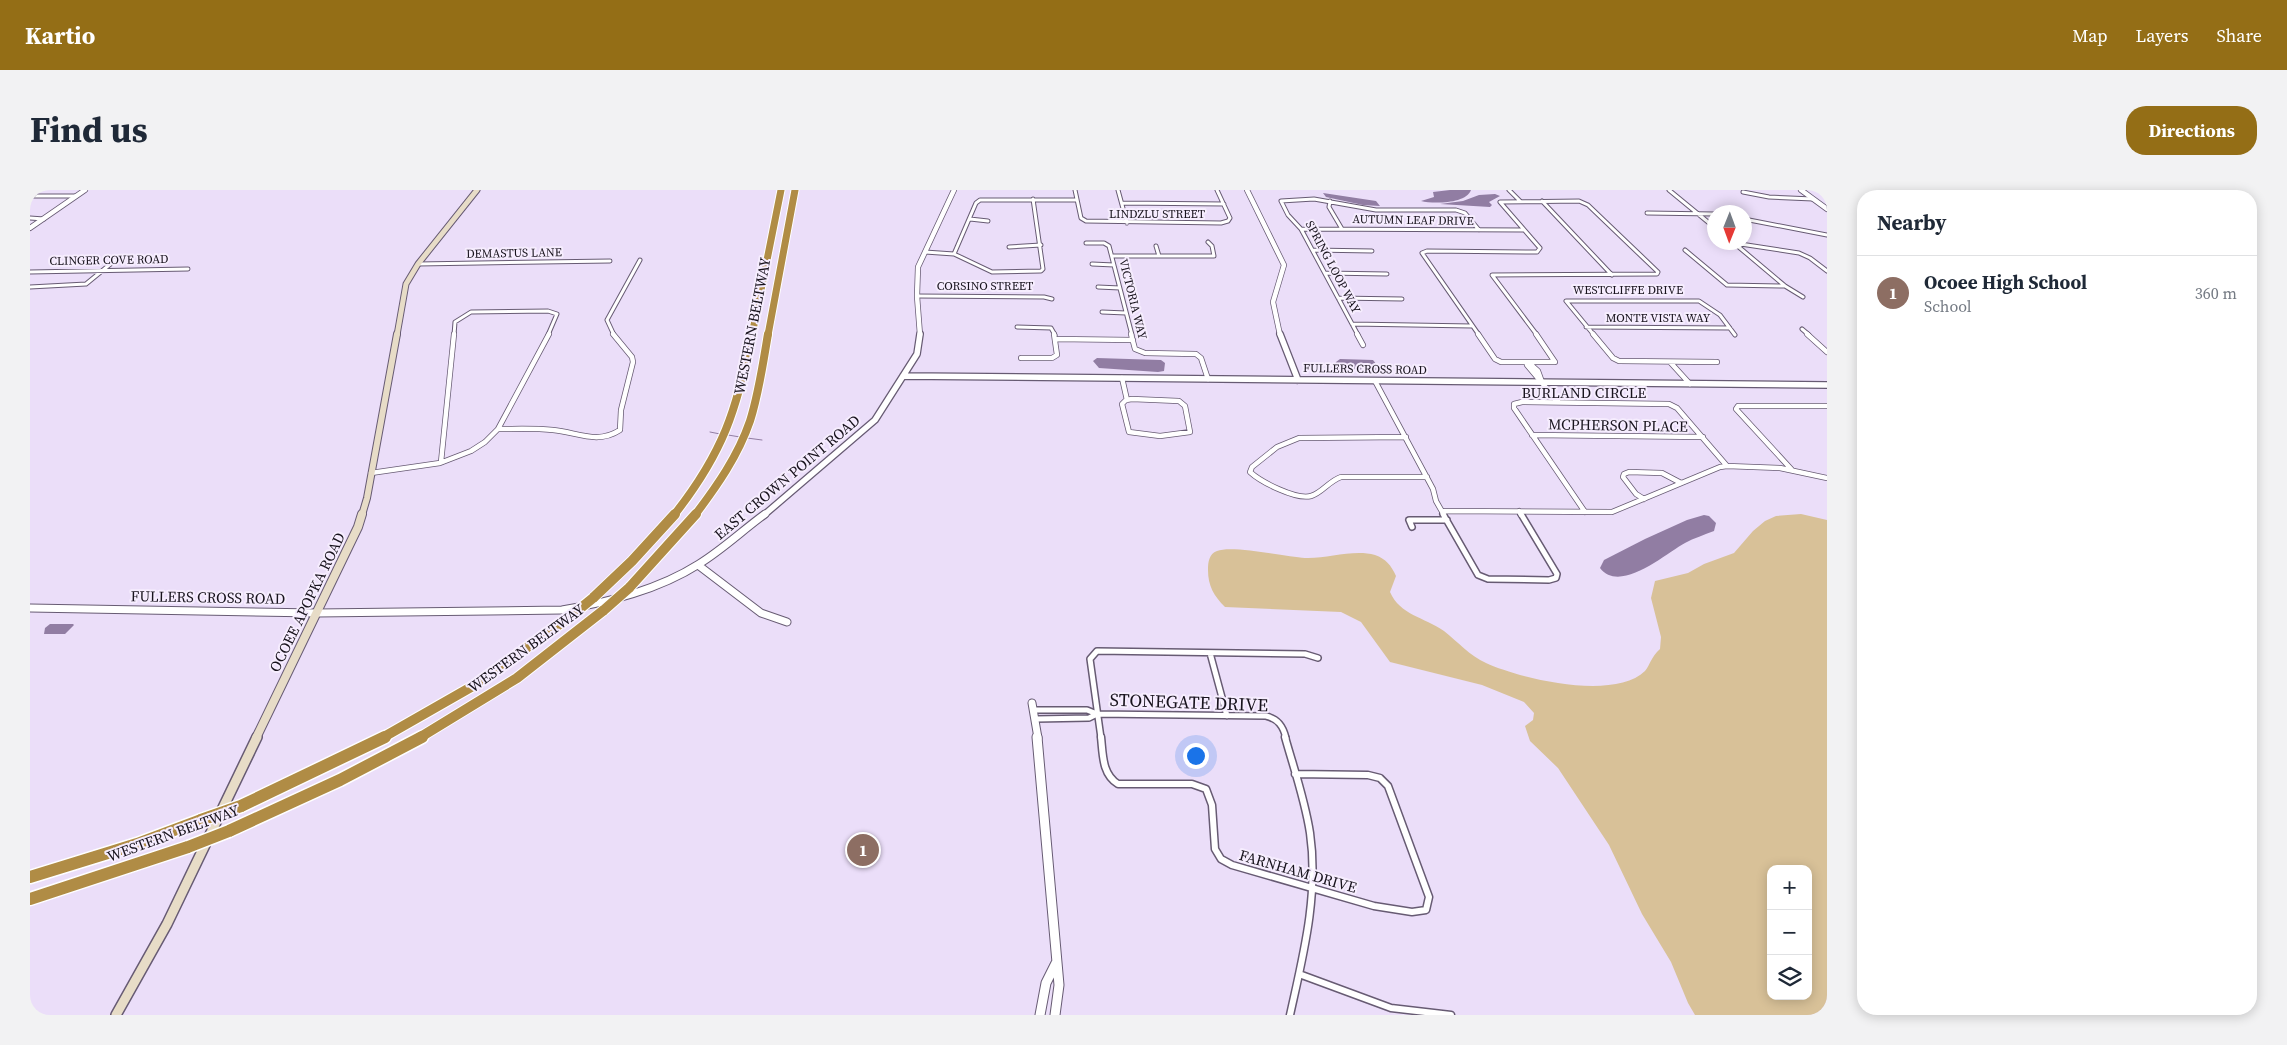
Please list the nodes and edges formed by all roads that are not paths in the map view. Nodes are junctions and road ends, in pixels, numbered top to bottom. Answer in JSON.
{"nodes":[{"id":1,"x":85,"y":190,"type":"edge"},
{"id":2,"x":477,"y":190,"type":"edge"},
{"id":3,"x":781,"y":190,"type":"edge"},
{"id":4,"x":795,"y":190,"type":"edge"},
{"id":5,"x":954,"y":190,"type":"edge"},
{"id":6,"x":1075,"y":190,"type":"edge"},
{"id":7,"x":1118,"y":190,"type":"edge"},
{"id":8,"x":1217,"y":190,"type":"edge"},
{"id":9,"x":1247,"y":190,"type":"edge"},
{"id":10,"x":1509,"y":190,"type":"edge"},
{"id":11,"x":1669,"y":190,"type":"edge"},
{"id":12,"x":1801,"y":190,"type":"edge"},
{"id":13,"x":1743,"y":192,"type":"dead end"},
{"id":14,"x":30,"y":196,"type":"edge"},
{"id":15,"x":76,"y":196,"type":"junction"},
{"id":16,"x":1813,"y":199,"type":"junction"},
{"id":17,"x":1033,"y":200,"type":"junction"},
{"id":18,"x":1077,"y":200,"type":"junction"},
{"id":19,"x":1330,"y":201,"type":"junction"},
{"id":20,"x":1520,"y":201,"type":"junction"},
{"id":21,"x":1542,"y":201,"type":"junction"},
{"id":22,"x":1122,"y":203,"type":"junction"},
{"id":23,"x":1224,"y":204,"type":"junction"},
{"id":24,"x":1827,"y":209,"type":"edge"},
{"id":25,"x":1647,"y":213,"type":"dead end"},
{"id":26,"x":1698,"y":213,"type":"junction"},
{"id":27,"x":1707,"y":214,"type":"edge"},
{"id":28,"x":30,"y":218,"type":"edge"},
{"id":29,"x":44,"y":219,"type":"junction"},
{"id":30,"x":970,"y":219,"type":"junction"},
{"id":31,"x":988,"y":221,"type":"dead end"},
{"id":32,"x":1707,"y":221,"type":"edge"},
{"id":33,"x":1752,"y":221,"type":"edge"},
{"id":34,"x":1127,"y":222,"type":"junction"},
{"id":35,"x":30,"y":228,"type":"edge"},
{"id":36,"x":1302,"y":228,"type":"junction"},
{"id":37,"x":1342,"y":229,"type":"junction"},
{"id":38,"x":1479,"y":230,"type":"junction"},
{"id":39,"x":1524,"y":230,"type":"junction"},
{"id":40,"x":1827,"y":235,"type":"edge"},
{"id":41,"x":1208,"y":242,"type":"dead end"},
{"id":42,"x":1086,"y":243,"type":"dead end"},
{"id":43,"x":1041,"y":245,"type":"junction"},
{"id":44,"x":1156,"y":246,"type":"dead end"},
{"id":45,"x":1752,"y":246,"type":"edge"},
{"id":46,"x":1008,"y":247,"type":"dead end"},
{"id":47,"x":1313,"y":250,"type":"junction"},
{"id":48,"x":1372,"y":250,"type":"dead end"},
{"id":49,"x":1685,"y":250,"type":"dead end"},
{"id":50,"x":1742,"y":250,"type":"edge"},
{"id":51,"x":925,"y":252,"type":"junction"},
{"id":52,"x":954,"y":254,"type":"junction"},
{"id":53,"x":1112,"y":256,"type":"junction"},
{"id":54,"x":1159,"y":256,"type":"junction"},
{"id":55,"x":119,"y":257,"type":"dead end"},
{"id":56,"x":640,"y":260,"type":"dead end"},
{"id":57,"x":610,"y":261,"type":"dead end"},
{"id":58,"x":418,"y":264,"type":"junction"},
{"id":59,"x":1092,"y":264,"type":"dead end"},
{"id":60,"x":1114,"y":264,"type":"junction"},
{"id":61,"x":188,"y":269,"type":"dead end"},
{"id":62,"x":104,"y":270,"type":"junction"},
{"id":63,"x":1827,"y":271,"type":"edge"},
{"id":64,"x":30,"y":272,"type":"edge"},
{"id":65,"x":1325,"y":273,"type":"junction"},
{"id":66,"x":1386,"y":274,"type":"dead end"},
{"id":67,"x":1612,"y":275,"type":"junction"},
{"id":68,"x":1785,"y":286,"type":"junction"},
{"id":69,"x":30,"y":287,"type":"edge"},
{"id":70,"x":1098,"y":288,"type":"dead end"},
{"id":71,"x":1120,"y":288,"type":"junction"},
{"id":72,"x":917,"y":296,"type":"junction"},
{"id":73,"x":1802,"y":297,"type":"dead end"},
{"id":74,"x":1338,"y":298,"type":"junction"},
{"id":75,"x":1052,"y":299,"type":"dead end"},
{"id":76,"x":1402,"y":299,"type":"dead end"},
{"id":77,"x":1102,"y":312,"type":"dead end"},
{"id":78,"x":1126,"y":313,"type":"junction"},
{"id":79,"x":1352,"y":324,"type":"junction"},
{"id":80,"x":1472,"y":326,"type":"junction"},
{"id":81,"x":1017,"y":327,"type":"dead end"},
{"id":82,"x":1586,"y":327,"type":"junction"},
{"id":83,"x":1730,"y":328,"type":"junction"},
{"id":84,"x":1802,"y":329,"type":"dead end"},
{"id":85,"x":1735,"y":335,"type":"dead end"},
{"id":86,"x":1055,"y":339,"type":"junction"},
{"id":87,"x":1132,"y":340,"type":"junction"},
{"id":88,"x":1818,"y":344,"type":"junction"},
{"id":89,"x":1827,"y":344,"type":"edge"},
{"id":90,"x":1363,"y":345,"type":"dead end"},
{"id":91,"x":1827,"y":352,"type":"edge"},
{"id":92,"x":1021,"y":358,"type":"dead end"},
{"id":93,"x":1670,"y":362,"type":"junction"},
{"id":94,"x":1717,"y":362,"type":"dead end"},
{"id":95,"x":1529,"y":363,"type":"junction"},
{"id":96,"x":903,"y":376,"type":"junction"},
{"id":97,"x":1122,"y":378,"type":"junction"},
{"id":98,"x":1208,"y":379,"type":"junction"},
{"id":99,"x":1298,"y":380,"type":"junction"},
{"id":100,"x":1375,"y":380,"type":"junction"},
{"id":101,"x":1542,"y":382,"type":"junction"},
{"id":102,"x":1690,"y":384,"type":"junction"},
{"id":103,"x":1827,"y":385,"type":"edge"},
{"id":104,"x":1128,"y":400,"type":"junction"},
{"id":105,"x":1558,"y":402,"type":"junction"},
{"id":106,"x":1827,"y":406,"type":"edge"},
{"id":107,"x":498,"y":429,"type":"junction"},
{"id":108,"x":1532,"y":435,"type":"junction"},
{"id":109,"x":1406,"y":437,"type":"junction"},
{"id":110,"x":1703,"y":437,"type":"junction"},
{"id":111,"x":441,"y":462,"type":"junction"},
{"id":112,"x":1727,"y":466,"type":"junction"},
{"id":113,"x":1792,"y":470,"type":"junction"},
{"id":114,"x":371,"y":473,"type":"junction"},
{"id":115,"x":1427,"y":477,"type":"junction"},
{"id":116,"x":1827,"y":478,"type":"edge"},
{"id":117,"x":1682,"y":483,"type":"junction"},
{"id":118,"x":1644,"y":499,"type":"junction"},
{"id":119,"x":1442,"y":511,"type":"junction"},
{"id":120,"x":1519,"y":511,"type":"junction"},
{"id":121,"x":1585,"y":512,"type":"junction"},
{"id":122,"x":1447,"y":520,"type":"junction"},
{"id":123,"x":1412,"y":527,"type":"dead end"},
{"id":124,"x":698,"y":565,"type":"junction"},
{"id":125,"x":598,"y":604,"type":"junction"},
{"id":126,"x":30,"y":608,"type":"edge"},
{"id":127,"x":317,"y":613,"type":"junction"},
{"id":128,"x":786,"y":622,"type":"dead end"},
{"id":129,"x":1210,"y":653,"type":"junction"},
{"id":130,"x":1318,"y":658,"type":"dead end"},
{"id":131,"x":1034,"y":710,"type":"joint"},
{"id":132,"x":1096,"y":714,"type":"junction"},
{"id":133,"x":1227,"y":716,"type":"junction"},
{"id":134,"x":1295,"y":774,"type":"junction"},
{"id":135,"x":30,"y":877,"type":"edge"},
{"id":136,"x":1312,"y":887,"type":"junction"},
{"id":137,"x":30,"y":899,"type":"edge"},
{"id":138,"x":1056,"y":962,"type":"junction"},
{"id":139,"x":1299,"y":974,"type":"junction"},
{"id":140,"x":116,"y":1015,"type":"edge"},
{"id":141,"x":1040,"y":1015,"type":"edge"},
{"id":142,"x":1055,"y":1015,"type":"edge"},
{"id":143,"x":1290,"y":1015,"type":"edge"},
{"id":144,"x":1452,"y":1015,"type":"edge"}],
"edges":[{"from":1,"to":15,"type":"street"},
{"from":2,"to":58,"type":"main road","name":"OCOEE APOPKA ROAD"},
{"from":3,"to":125,"type":"highway","name":"WESTERN BELTWAY"},
{"from":4,"to":125,"type":"highway","name":"WESTERN BELTWAY","bridge":true},
{"from":5,"to":51,"type":"street","name":"EAST CROWN POINT ROAD"},
{"from":6,"to":18,"type":"street","name":"LINDZLU STREET"},
{"from":7,"to":22,"type":"street"},
{"from":8,"to":23,"type":"street","name":"LINDZLU STREET"},
{"from":9,"to":99,"type":"street"},
{"from":10,"to":20,"type":"street"},
{"from":11,"to":26,"type":"street"},
{"from":12,"to":16,"type":"street"},
{"from":13,"to":16,"type":"street"},
{"from":14,"to":15,"type":"street"},
{"from":15,"to":29,"type":"street"},
{"from":16,"to":24,"type":"street"},
{"from":17,"to":18,"type":"street"},
{"from":17,"to":30,"type":"street"},
{"from":17,"to":43,"type":"street"},
{"from":18,"to":34,"type":"street","name":"LINDZLU STREET"},
{"from":19,"to":36,"type":"street","name":"SPRING LOOP WAY"},
{"from":19,"to":37,"type":"street"},
{"from":19,"to":38,"type":"street","name":"SPRING LOOP WAY"},
{"from":20,"to":21,"type":"street"},
{"from":20,"to":39,"type":"street"},
{"from":21,"to":67,"type":"street"},
{"from":21,"to":67,"type":"street"},
{"from":22,"to":23,"type":"street"},
{"from":22,"to":34,"type":"street"},
{"from":23,"to":34,"type":"street","name":"LINDZLU STREET"},
{"from":25,"to":26,"type":"street"},
{"from":26,"to":27,"type":"street"},
{"from":26,"to":32,"type":"street"},
{"from":28,"to":29,"type":"street"},
{"from":29,"to":35,"type":"street"},
{"from":30,"to":31,"type":"street"},
{"from":30,"to":52,"type":"street"},
{"from":33,"to":40,"type":"street"},
{"from":36,"to":37,"type":"street","name":"AUTUMN LEAF DRIVE"},
{"from":36,"to":47,"type":"street","name":"SPRING LOOP WAY"},
{"from":37,"to":38,"type":"street","name":"AUTUMN LEAF DRIVE"},
{"from":38,"to":39,"type":"street","name":"AUTUMN LEAF DRIVE"},
{"from":39,"to":80,"type":"street"},
{"from":41,"to":54,"type":"street"},
{"from":42,"to":53,"type":"street","name":"VICTORIA WAY"},
{"from":43,"to":46,"type":"street"},
{"from":43,"to":52,"type":"street"},
{"from":44,"to":54,"type":"street"},
{"from":45,"to":63,"type":"street"},
{"from":47,"to":48,"type":"street"},
{"from":47,"to":65,"type":"street","name":"SPRING LOOP WAY"},
{"from":49,"to":68,"type":"street"},
{"from":50,"to":68,"type":"street"},
{"from":51,"to":52,"type":"street"},
{"from":51,"to":72,"type":"street","name":"EAST CROWN POINT ROAD"},
{"from":53,"to":54,"type":"street"},
{"from":53,"to":60,"type":"street","name":"VICTORIA WAY"},
{"from":55,"to":62,"type":"street"},
{"from":56,"to":107,"type":"street"},
{"from":57,"to":58,"type":"street","name":"DEMASTUS LANE"},
{"from":58,"to":114,"type":"main road","name":"OCOEE APOPKA ROAD"},
{"from":59,"to":60,"type":"street"},
{"from":60,"to":71,"type":"street","name":"VICTORIA WAY"},
{"from":61,"to":62,"type":"street","name":"CLINGER COVE ROAD"},
{"from":62,"to":64,"type":"street","name":"CLINGER COVE ROAD"},
{"from":62,"to":69,"type":"street"},
{"from":65,"to":66,"type":"street"},
{"from":65,"to":74,"type":"street","name":"SPRING LOOP WAY"},
{"from":67,"to":95,"type":"street"},
{"from":68,"to":73,"type":"street"},
{"from":70,"to":71,"type":"street"},
{"from":71,"to":78,"type":"street","name":"VICTORIA WAY"},
{"from":72,"to":75,"type":"street","name":"CORSINO STREET"},
{"from":72,"to":96,"type":"street","name":"EAST CROWN POINT ROAD"},
{"from":74,"to":76,"type":"street"},
{"from":74,"to":79,"type":"street","name":"SPRING LOOP WAY"},
{"from":77,"to":78,"type":"street"},
{"from":78,"to":87,"type":"street","name":"VICTORIA WAY"},
{"from":79,"to":80,"type":"street"},
{"from":79,"to":90,"type":"street","name":"SPRING LOOP WAY"},
{"from":80,"to":95,"type":"street"},
{"from":81,"to":86,"type":"street"},
{"from":82,"to":83,"type":"street","name":"MONTE VISTA WAY"},
{"from":82,"to":83,"type":"street","name":"WESTCLIFFE DRIVE"},
{"from":82,"to":93,"type":"street","name":"WESTCLIFFE DRIVE"},
{"from":83,"to":85,"type":"street","name":"WESTCLIFFE DRIVE"},
{"from":84,"to":88,"type":"street"},
{"from":86,"to":87,"type":"street"},
{"from":86,"to":92,"type":"street"},
{"from":87,"to":98,"type":"street","name":"VICTORIA WAY"},
{"from":88,"to":89,"type":"street"},
{"from":88,"to":91,"type":"street"},
{"from":93,"to":94,"type":"street","name":"WESTCLIFFE DRIVE"},
{"from":93,"to":102,"type":"street"},
{"from":95,"to":101,"type":"street"},
{"from":96,"to":97,"type":"street","name":"FULLERS CROSS ROAD"},
{"from":96,"to":124,"type":"street","name":"EAST CROWN POINT ROAD"},
{"from":97,"to":98,"type":"street","name":"FULLERS CROSS ROAD"},
{"from":97,"to":104,"type":"street"},
{"from":98,"to":99,"type":"street","name":"FULLERS CROSS ROAD"},
{"from":99,"to":100,"type":"street","name":"FULLERS CROSS ROAD"},
{"from":100,"to":101,"type":"street","name":"FULLERS CROSS ROAD"},
{"from":100,"to":109,"type":"street"},
{"from":101,"to":102,"type":"street","name":"FULLERS CROSS ROAD"},
{"from":101,"to":105,"type":"street"},
{"from":102,"to":103,"type":"street","name":"FULLERS CROSS ROAD"},
{"from":104,"to":104,"type":"street"},
{"from":105,"to":108,"type":"street","name":"BURLAND CIRCLE"},
{"from":105,"to":110,"type":"street","name":"BURLAND CIRCLE"},
{"from":106,"to":113,"type":"street"},
{"from":107,"to":111,"type":"street"},
{"from":107,"to":111,"type":"street"},
{"from":108,"to":110,"type":"street","name":"MCPHERSON PLACE"},
{"from":108,"to":121,"type":"street","name":"BURLAND CIRCLE"},
{"from":109,"to":115,"type":"street"},
{"from":109,"to":115,"type":"street"},
{"from":110,"to":112,"type":"street","name":"BURLAND CIRCLE"},
{"from":111,"to":114,"type":"street"},
{"from":112,"to":113,"type":"street"},
{"from":112,"to":117,"type":"street"},
{"from":113,"to":116,"type":"street"},
{"from":114,"to":127,"type":"main road","name":"OCOEE APOPKA ROAD"},
{"from":115,"to":119,"type":"street"},
{"from":117,"to":118,"type":"street"},
{"from":117,"to":118,"type":"street"},
{"from":118,"to":121,"type":"street"},
{"from":119,"to":120,"type":"street"},
{"from":119,"to":122,"type":"street"},
{"from":120,"to":121,"type":"street"},
{"from":120,"to":122,"type":"street"},
{"from":122,"to":123,"type":"street"},
{"from":124,"to":125,"type":"street","name":"EAST CROWN POINT ROAD"},
{"from":124,"to":128,"type":"street"},
{"from":125,"to":127,"type":"street","name":"FULLERS CROSS ROAD"},
{"from":125,"to":135,"type":"highway","name":"WESTERN BELTWAY","bridge":true},
{"from":125,"to":137,"type":"highway","name":"WESTERN BELTWAY","bridge":true},
{"from":126,"to":127,"type":"street","name":"FULLERS CROSS ROAD"},
{"from":127,"to":140,"type":"main road","name":"OCOEE APOPKA ROAD"},
{"from":129,"to":130,"type":"street","name":"FARNHAM DRIVE"},
{"from":129,"to":132,"type":"street","name":"FARNHAM DRIVE"},
{"from":129,"to":133,"type":"street"},
{"from":131,"to":132,"type":"street","name":"STONEGATE DRIVE"},
{"from":131,"to":138,"type":"street"},
{"from":132,"to":133,"type":"street","name":"STONEGATE DRIVE"},
{"from":132,"to":136,"type":"street","name":"FARNHAM DRIVE"},
{"from":133,"to":134,"type":"street","name":"STONEGATE DRIVE"},
{"from":134,"to":136,"type":"street","name":"STONEGATE DRIVE"},
{"from":134,"to":136,"type":"street","name":"FARNHAM DRIVE"},
{"from":136,"to":139,"type":"street","name":"STONEGATE DRIVE"},
{"from":138,"to":141,"type":"street"},
{"from":138,"to":142,"type":"street"},
{"from":139,"to":143,"type":"street","name":"STONEGATE DRIVE"},
{"from":139,"to":144,"type":"street"}]}
